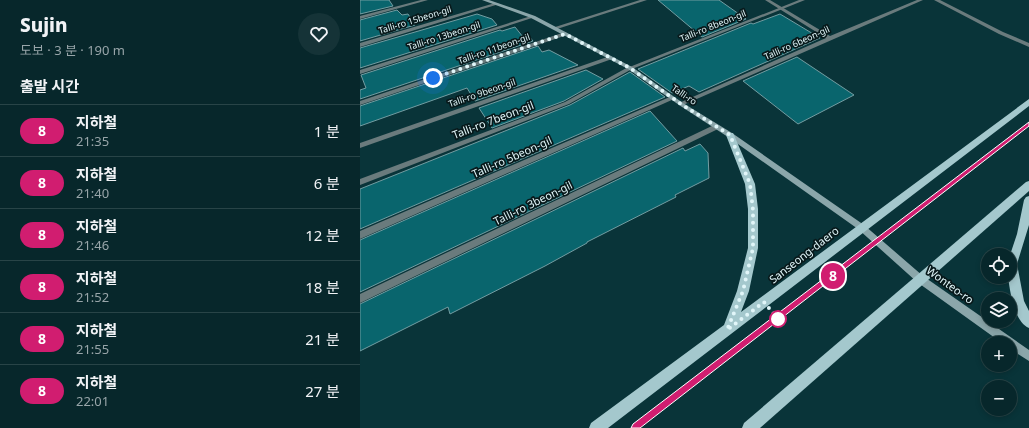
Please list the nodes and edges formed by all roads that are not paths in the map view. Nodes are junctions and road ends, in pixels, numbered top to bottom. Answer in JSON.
{"nodes":[{"id":1,"x":426,"y":0,"type":"edge"},
{"id":2,"x":484,"y":0,"type":"edge"},
{"id":3,"x":646,"y":0,"type":"edge"},
{"id":4,"x":767,"y":0,"type":"edge"},
{"id":5,"x":802,"y":0,"type":"edge"},
{"id":6,"x":921,"y":0,"type":"edge"},
{"id":7,"x":936,"y":0,"type":"edge"},
{"id":8,"x":497,"y":4,"type":"junction"},
{"id":9,"x":780,"y":8,"type":"junction"},
{"id":10,"x":533,"y":17,"type":"junction"},
{"id":11,"x":360,"y":18,"type":"edge"},
{"id":12,"x":555,"y":28,"type":"junction"},
{"id":13,"x":565,"y":34,"type":"junction"},
{"id":14,"x":830,"y":38,"type":"junction"},
{"id":15,"x":360,"y":45,"type":"edge"},
{"id":16,"x":1029,"y":45,"type":"edge"},
{"id":17,"x":610,"y":58,"type":"junction"},
{"id":18,"x":630,"y":68,"type":"junction"},
{"id":19,"x":360,"y":72,"type":"edge"},
{"id":20,"x":672,"y":98,"type":"junction"},
{"id":21,"x":1029,"y":102,"type":"edge"},
{"id":22,"x":360,"y":103,"type":"edge"},
{"id":23,"x":681,"y":104,"type":"junction"},
{"id":24,"x":716,"y":127,"type":"junction"},
{"id":25,"x":730,"y":135,"type":"junction"},
{"id":26,"x":360,"y":146,"type":"edge"},
{"id":27,"x":360,"y":182,"type":"edge"},
{"id":28,"x":1029,"y":185,"type":"edge"},
{"id":29,"x":1029,"y":200,"type":"edge"},
{"id":30,"x":861,"y":227,"type":"junction"},
{"id":31,"x":360,"y":235,"type":"edge"},
{"id":32,"x":920,"y":279,"type":"junction"},
{"id":33,"x":360,"y":299,"type":"edge"},
{"id":34,"x":1029,"y":322,"type":"edge"},
{"id":35,"x":727,"y":330,"type":"junction"},
{"id":36,"x":1029,"y":356,"type":"edge"},
{"id":37,"x":596,"y":428,"type":"edge"},
{"id":38,"x":749,"y":428,"type":"edge"}],
"edges":[{"from":1,"to":11,"type":"street"},
{"from":2,"to":8,"type":"main road","name":"Talli-ro"},
{"from":3,"to":12,"type":"street"},
{"from":4,"to":9,"type":"street"},
{"from":5,"to":9,"type":"street","name":"Talli-ro 8beon-gil"},
{"from":6,"to":14,"type":"street","name":"Talli-ro 6beon-gil"},
{"from":7,"to":16,"type":"street"},
{"from":8,"to":10,"type":"main road","name":"Talli-ro"},
{"from":8,"to":15,"type":"street","name":"Talli-ro 15beon-gil"},
{"from":9,"to":14,"type":"street"},
{"from":9,"to":18,"type":"street","name":"Talli-ro 8beon-gil"},
{"from":10,"to":12,"type":"main road","name":"Talli-ro"},
{"from":10,"to":19,"type":"street","name":"Talli-ro 13beon-gil"},
{"from":12,"to":13,"type":"main road","name":"Talli-ro"},
{"from":13,"to":17,"type":"main road","name":"Talli-ro"},
{"from":13,"to":22,"type":"street","name":"Talli-ro 11beon-gil"},
{"from":14,"to":23,"type":"street","name":"Talli-ro 6beon-gil"},
{"from":17,"to":18,"type":"main road","name":"Talli-ro"},
{"from":17,"to":26,"type":"street","name":"Talli-ro 9beon-gil"},
{"from":18,"to":20,"type":"main road","name":"Talli-ro"},
{"from":18,"to":27,"type":"street","name":"Talli-ro 7beon-gil"},
{"from":20,"to":23,"type":"main road","name":"Talli-ro"},
{"from":20,"to":31,"type":"street","name":"Talli-ro 5beon-gil"},
{"from":21,"to":30,"type":"main road","name":"Sanseong-daero"},
{"from":23,"to":24,"type":"main road","name":"Talli-ro"},
{"from":24,"to":25,"type":"main road","name":"Talli-ro"},
{"from":24,"to":33,"type":"street","name":"Talli-ro 3beon-gil"},
{"from":25,"to":30,"type":"main road","name":"Talli-ro"},
{"from":25,"to":35,"type":"main road"},
{"from":28,"to":32,"type":"main road"},
{"from":29,"to":34,"type":"main road"},
{"from":30,"to":32,"type":"main road","name":"Wonteo-ro"},
{"from":30,"to":35,"type":"main road","name":"Sanseong-daero"},
{"from":32,"to":36,"type":"main road","name":"Wonteo-ro"},
{"from":32,"to":38,"type":"main road"},
{"from":35,"to":37,"type":"main road","name":"Sanseong-daero"}]}
